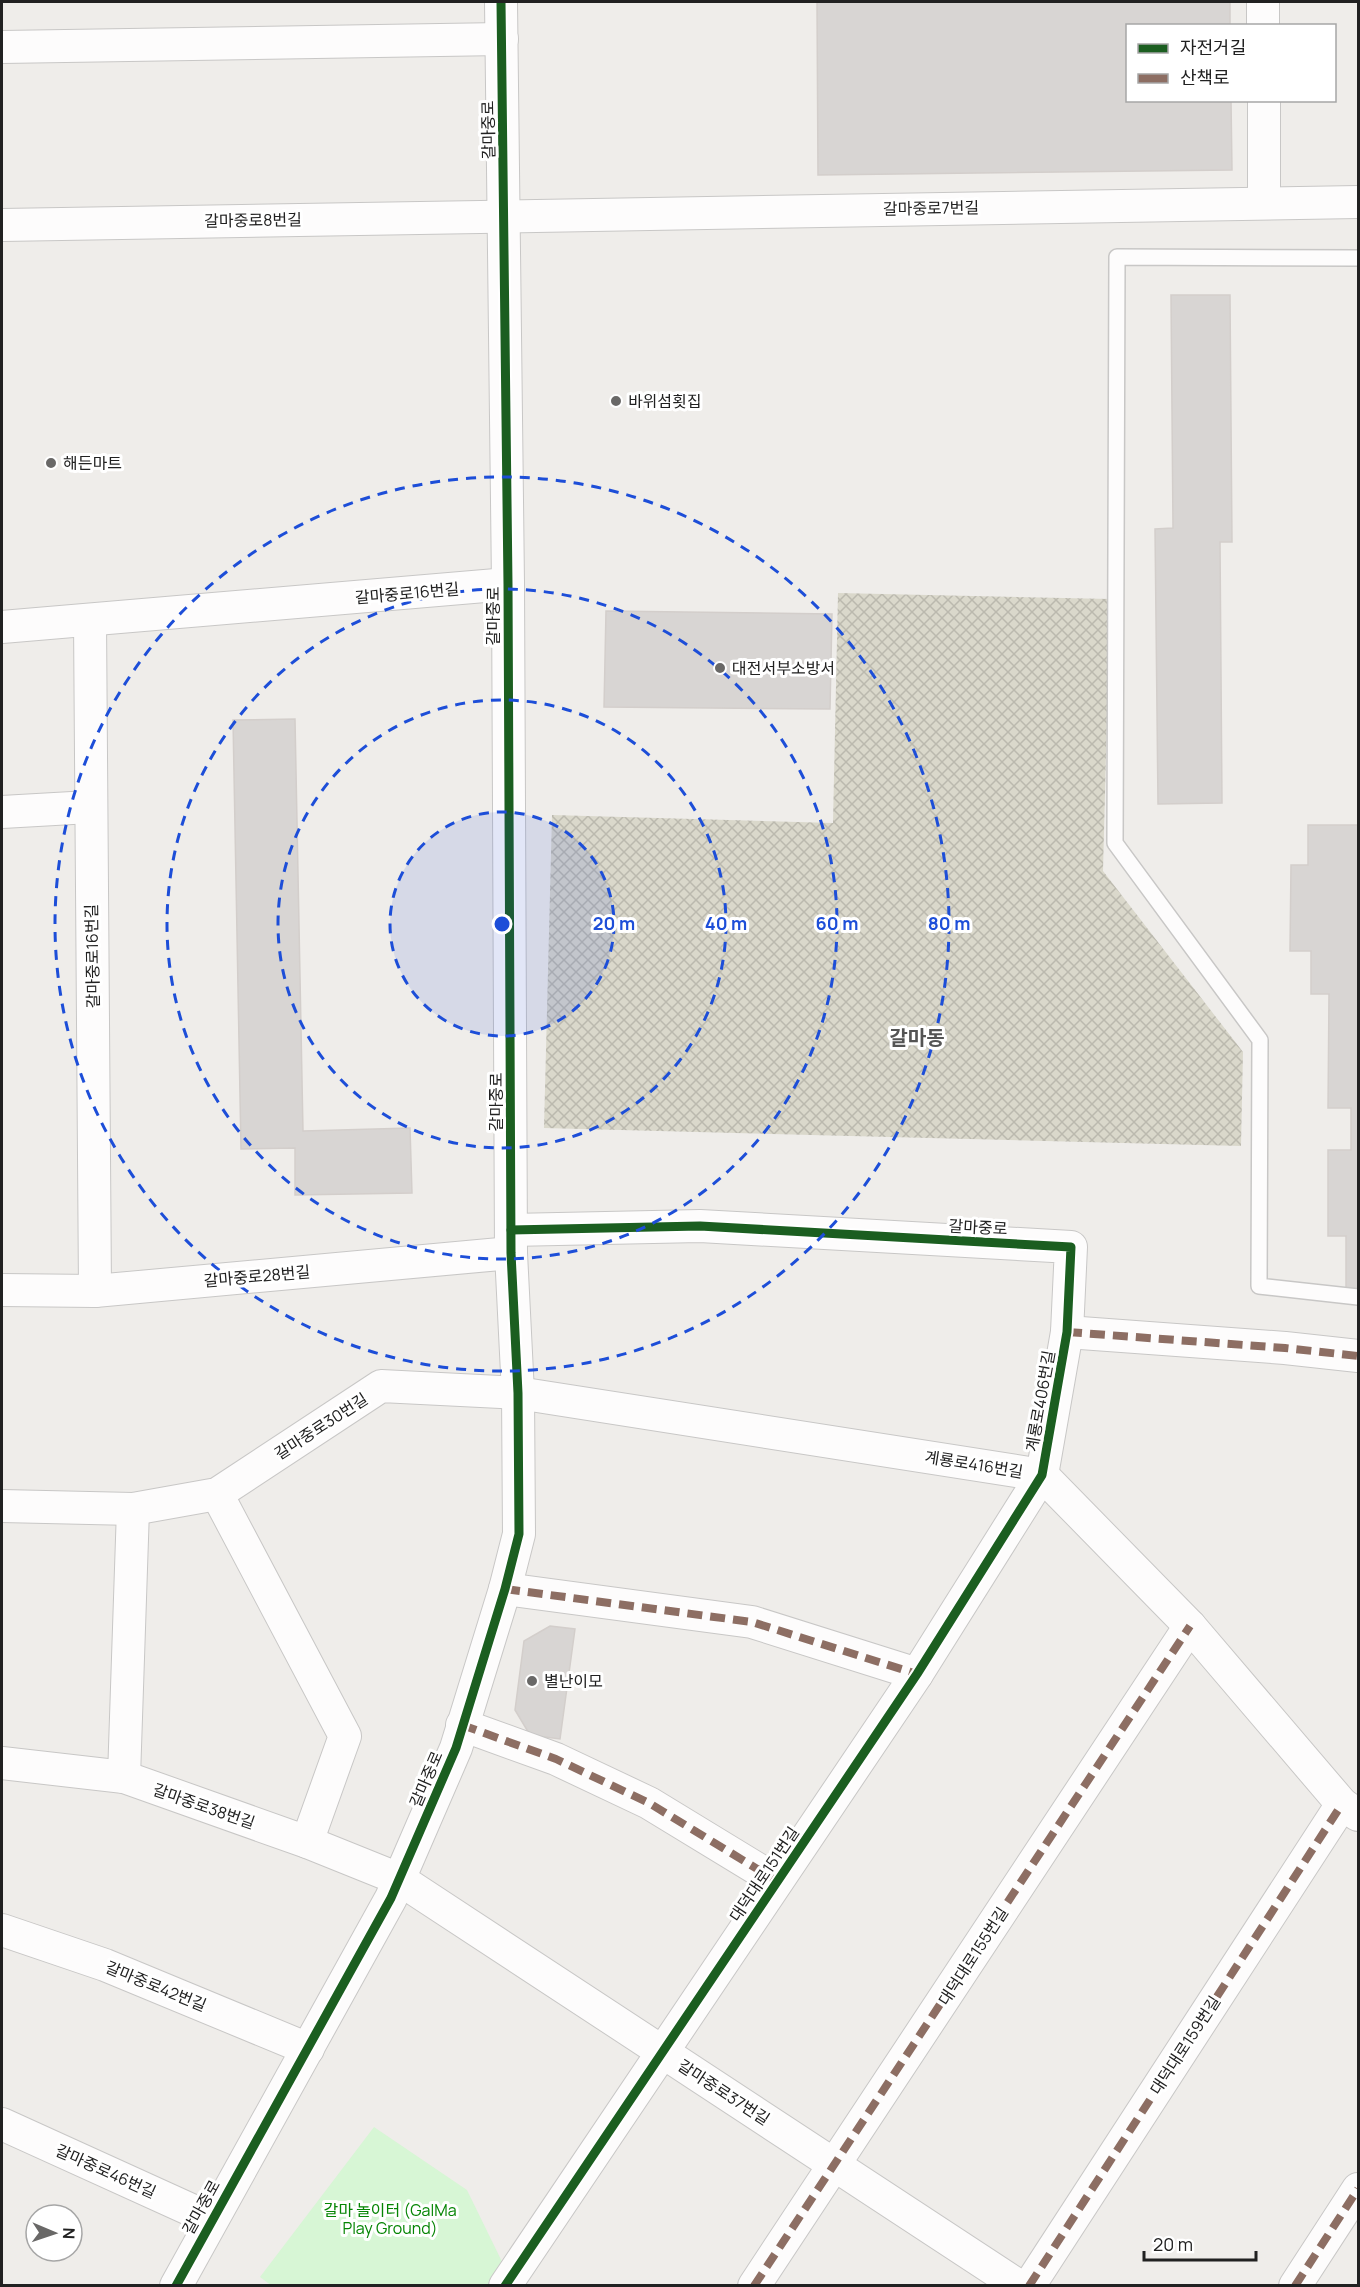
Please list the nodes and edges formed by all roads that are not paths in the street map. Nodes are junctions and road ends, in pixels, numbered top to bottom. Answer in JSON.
{"nodes":[{"id":1,"x":501,"y":2,"type":"edge"},
{"id":2,"x":1263,"y":2,"type":"edge"},
{"id":3,"x":1263,"y":24,"type":"edge"},
{"id":4,"x":502,"y":39,"type":"junction"},
{"id":5,"x":2,"y":47,"type":"edge"},
{"id":6,"x":1264,"y":102,"type":"edge"},
{"id":7,"x":1264,"y":202,"type":"junction"},
{"id":8,"x":1359,"y":202,"type":"edge"},
{"id":9,"x":504,"y":216,"type":"junction"},
{"id":10,"x":2,"y":225,"type":"edge"},
{"id":11,"x":1359,"y":258,"type":"edge"},
{"id":12,"x":508,"y":584,"type":"junction"},
{"id":13,"x":90,"y":620,"type":"junction"},
{"id":14,"x":2,"y":627,"type":"edge"},
{"id":15,"x":90,"y":807,"type":"junction"},
{"id":16,"x":2,"y":812,"type":"edge"},
{"id":17,"x":511,"y":1241,"type":"junction"},
{"id":18,"x":2,"y":1290,"type":"edge"},
{"id":19,"x":95,"y":1292,"type":"junction"},
{"id":20,"x":1359,"y":1297,"type":"edge"},
{"id":21,"x":1067,"y":1332,"type":"junction"},
{"id":22,"x":1359,"y":1356,"type":"edge"},
{"id":23,"x":518,"y":1393,"type":"junction"},
{"id":24,"x":1042,"y":1475,"type":"junction"},
{"id":25,"x":217,"y":1494,"type":"junction"},
{"id":26,"x":2,"y":1506,"type":"edge"},
{"id":27,"x":133,"y":1509,"type":"junction"},
{"id":28,"x":505,"y":1589,"type":"junction"},
{"id":29,"x":1190,"y":1626,"type":"junction"},
{"id":30,"x":917,"y":1674,"type":"junction"},
{"id":31,"x":462,"y":1725,"type":"junction"},
{"id":32,"x":2,"y":1763,"type":"edge"},
{"id":33,"x":124,"y":1777,"type":"junction"},
{"id":34,"x":1350,"y":1809,"type":"edge"},
{"id":35,"x":307,"y":1842,"type":"junction"},
{"id":36,"x":399,"y":1879,"type":"junction"},
{"id":37,"x":777,"y":1881,"type":"junction"},
{"id":38,"x":2,"y":1930,"type":"edge"},
{"id":39,"x":308,"y":2049,"type":"junction"},
{"id":40,"x":662,"y":2051,"type":"junction"},
{"id":41,"x":2,"y":2124,"type":"edge"},
{"id":42,"x":835,"y":2165,"type":"junction"},
{"id":43,"x":1359,"y":2189,"type":"edge"},
{"id":44,"x":211,"y":2219,"type":"junction"},
{"id":45,"x":176,"y":2286,"type":"edge"},
{"id":46,"x":505,"y":2286,"type":"edge"},
{"id":47,"x":754,"y":2286,"type":"edge"},
{"id":48,"x":1019,"y":2286,"type":"edge"},
{"id":49,"x":1029,"y":2286,"type":"edge"},
{"id":50,"x":1295,"y":2286,"type":"edge"}],
"edges":[{"from":1,"to":4,"type":"street","name":"갈마중로"},
{"from":2,"to":3,"type":"street"},
{"from":4,"to":5,"type":"street"},
{"from":4,"to":9,"type":"street","name":"갈마중로"},
{"from":6,"to":7,"type":"street"},
{"from":7,"to":8,"type":"street","name":"갈마중로7번길"},
{"from":7,"to":9,"type":"street","name":"갈마중로7번길"},
{"from":9,"to":10,"type":"street","name":"갈마중로8번길"},
{"from":9,"to":12,"type":"street","name":"갈마중로"},
{"from":11,"to":20,"type":"lane"},
{"from":12,"to":13,"type":"street","name":"갈마중로16번길"},
{"from":12,"to":17,"type":"street","name":"갈마중로"},
{"from":13,"to":14,"type":"street","name":"갈마중로16번길"},
{"from":13,"to":15,"type":"street","name":"갈마중로16번길"},
{"from":15,"to":16,"type":"street"},
{"from":15,"to":19,"type":"street","name":"갈마중로16번길"},
{"from":17,"to":19,"type":"street","name":"갈마중로28번길"},
{"from":17,"to":21,"type":"street","name":"갈마중로"},
{"from":17,"to":23,"type":"street","name":"갈마중로"},
{"from":18,"to":19,"type":"street","name":"갈마중로28번길"},
{"from":21,"to":22,"type":"street","name":"계룡로406번길"},
{"from":21,"to":24,"type":"street","name":"계룡로406번길"},
{"from":23,"to":24,"type":"street","name":"계룡로416번길"},
{"from":23,"to":25,"type":"street","name":"갈마중로30번길"},
{"from":23,"to":28,"type":"street","name":"갈마중로"},
{"from":24,"to":29,"type":"street","name":"계룡로416번길"},
{"from":24,"to":30,"type":"street","name":"대덕대로151번길"},
{"from":25,"to":27,"type":"street","name":"갈마중로30번길"},
{"from":25,"to":35,"type":"street"},
{"from":26,"to":27,"type":"street","name":"갈마중로30번길"},
{"from":27,"to":33,"type":"street"},
{"from":28,"to":30,"type":"street"},
{"from":28,"to":31,"type":"street","name":"갈마중로"},
{"from":29,"to":34,"type":"street","name":"계룡로416번길"},
{"from":29,"to":42,"type":"street","name":"대덕대로155번길"},
{"from":30,"to":37,"type":"street","name":"대덕대로151번길"},
{"from":31,"to":36,"type":"street","name":"갈마중로"},
{"from":31,"to":37,"type":"street"},
{"from":32,"to":33,"type":"street","name":"갈마중로38번길"},
{"from":33,"to":35,"type":"street","name":"갈마중로38번길"},
{"from":34,"to":49,"type":"street","name":"대덕대로159번길"},
{"from":35,"to":36,"type":"street","name":"갈마중로38번길"},
{"from":36,"to":39,"type":"street","name":"갈마중로"},
{"from":36,"to":40,"type":"street","name":"갈마중로37번길"},
{"from":37,"to":40,"type":"street","name":"대덕대로151번길"},
{"from":38,"to":39,"type":"street","name":"갈마중로42번길"},
{"from":39,"to":44,"type":"street","name":"갈마중로"},
{"from":40,"to":42,"type":"street","name":"갈마중로37번길"},
{"from":40,"to":46,"type":"street","name":"대덕대로151번길"},
{"from":41,"to":44,"type":"street","name":"갈마중로46번길"},
{"from":42,"to":47,"type":"street","name":"대덕대로155번길"},
{"from":42,"to":48,"type":"street","name":"갈마중로37번길"},
{"from":43,"to":50,"type":"street"},
{"from":44,"to":45,"type":"street","name":"갈마중로"}]}
